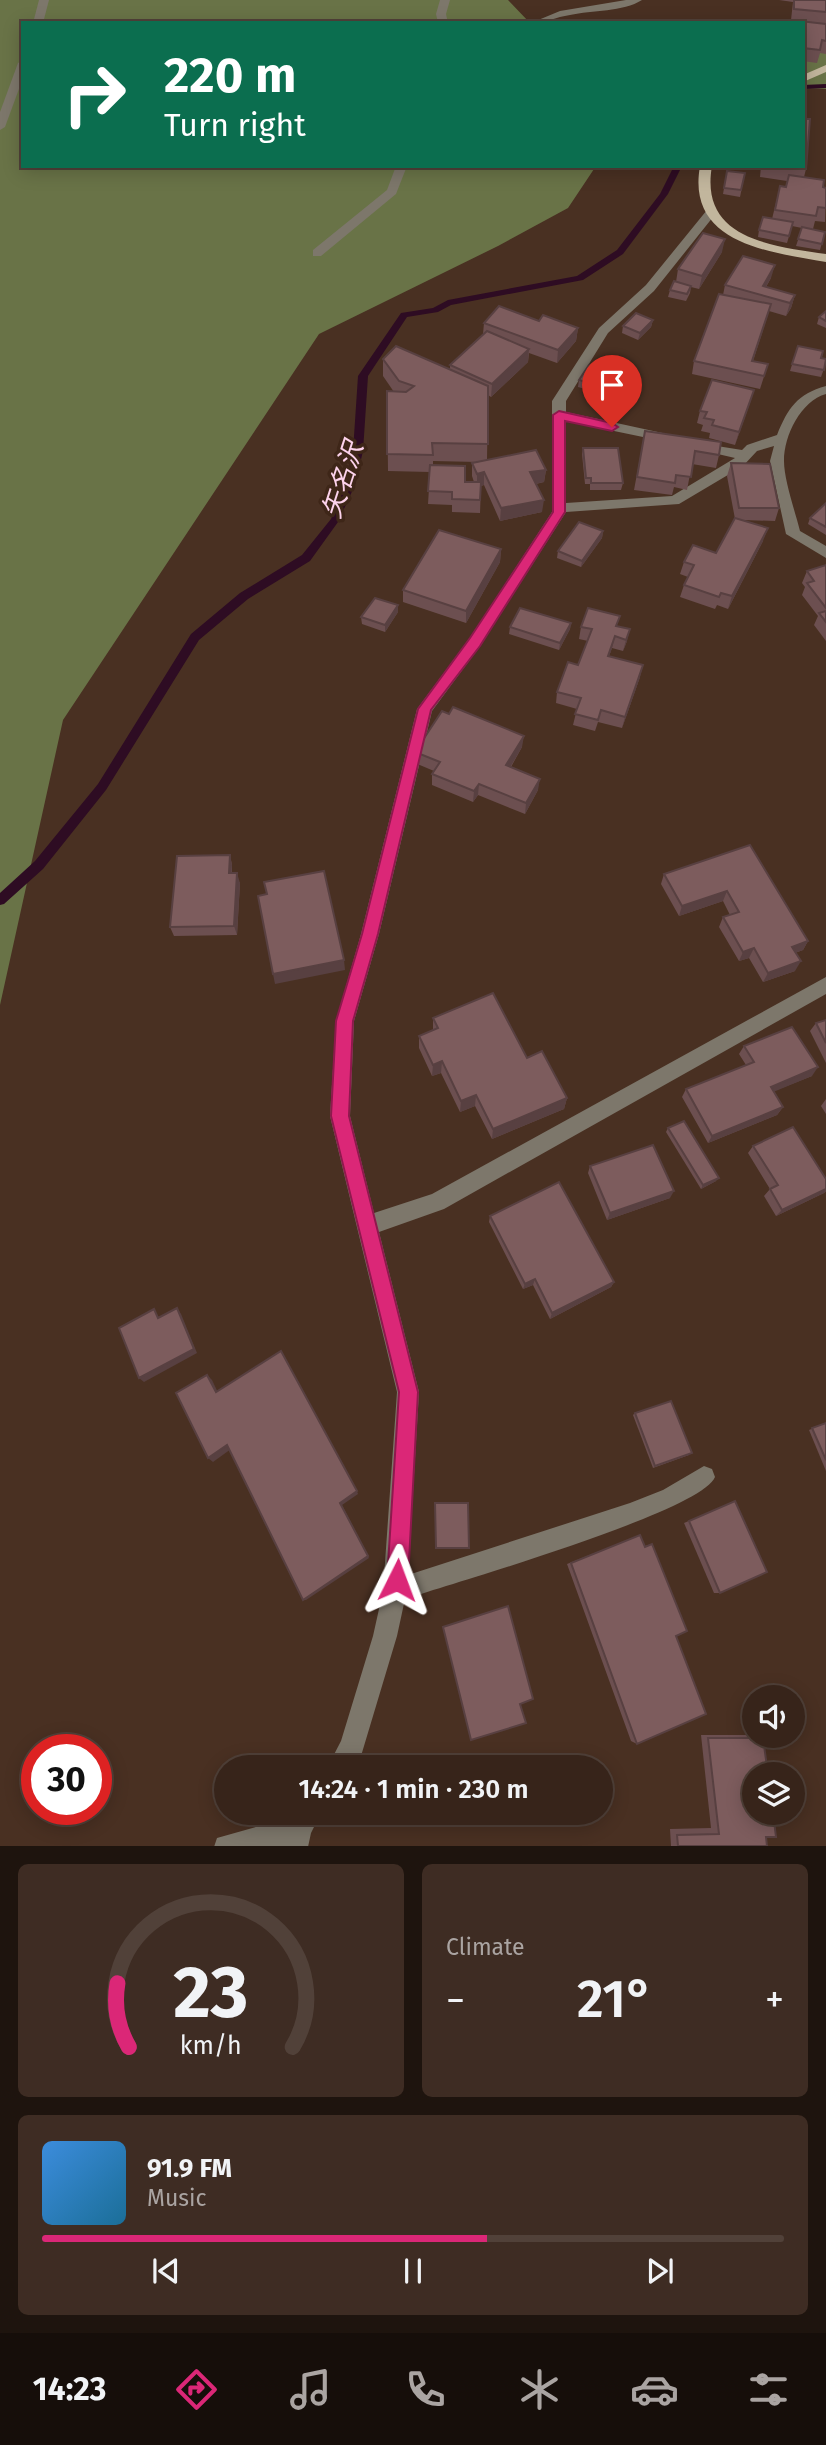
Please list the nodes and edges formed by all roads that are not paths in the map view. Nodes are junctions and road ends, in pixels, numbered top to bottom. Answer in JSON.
{"nodes":[{"id":1,"x":44,"y":0,"type":"edge"},
{"id":2,"x":445,"y":0,"type":"edge"},
{"id":3,"x":637,"y":0,"type":"edge"},
{"id":4,"x":39,"y":21,"type":"edge"},
{"id":5,"x":443,"y":21,"type":"edge"},
{"id":6,"x":539,"y":21,"type":"edge"},
{"id":7,"x":826,"y":68,"type":"edge"},
{"id":8,"x":21,"y":69,"type":"edge"},
{"id":9,"x":805,"y":78,"type":"edge"},
{"id":10,"x":0,"y":127,"type":"edge"},
{"id":11,"x":401,"y":168,"type":"edge"},
{"id":12,"x":706,"y":168,"type":"edge"},
{"id":13,"x":711,"y":212,"type":"junction"},
{"id":14,"x":317,"y":253,"type":"dead end"},
{"id":15,"x":826,"y":258,"type":"edge"},
{"id":16,"x":826,"y":390,"type":"edge"},
{"id":17,"x":559,"y":415,"type":"junction"},
{"id":18,"x":782,"y":438,"type":"junction"},
{"id":19,"x":745,"y":455,"type":"junction"},
{"id":20,"x":559,"y":508,"type":"junction"},
{"id":21,"x":826,"y":553,"type":"edge"},
{"id":22,"x":826,"y":985,"type":"edge"},
{"id":23,"x":366,"y":1226,"type":"junction"},
{"id":24,"x":704,"y":1477,"type":"dead end"},
{"id":25,"x":395,"y":1591,"type":"junction"},
{"id":26,"x":347,"y":1755,"type":"edge"},
{"id":27,"x":301,"y":1829,"type":"edge"},
{"id":28,"x":226,"y":1846,"type":"edge"}],
"edges":[{"from":1,"to":4,"type":"street"},
{"from":2,"to":5,"type":"street"},
{"from":3,"to":6,"type":"street"},
{"from":7,"to":9,"type":"main road"},
{"from":8,"to":10,"type":"street"},
{"from":11,"to":14,"type":"street"},
{"from":12,"to":13,"type":"main road"},
{"from":13,"to":15,"type":"main road"},
{"from":13,"to":17,"type":"street"},
{"from":16,"to":18,"type":"street"},
{"from":17,"to":19,"type":"street"},
{"from":17,"to":20,"type":"street"},
{"from":18,"to":19,"type":"street"},
{"from":18,"to":21,"type":"street"},
{"from":19,"to":20,"type":"street"},
{"from":20,"to":23,"type":"street"},
{"from":22,"to":23,"type":"street"},
{"from":23,"to":25,"type":"street"},
{"from":24,"to":25,"type":"street"},
{"from":25,"to":26,"type":"street"},
{"from":27,"to":28,"type":"street"}]}
